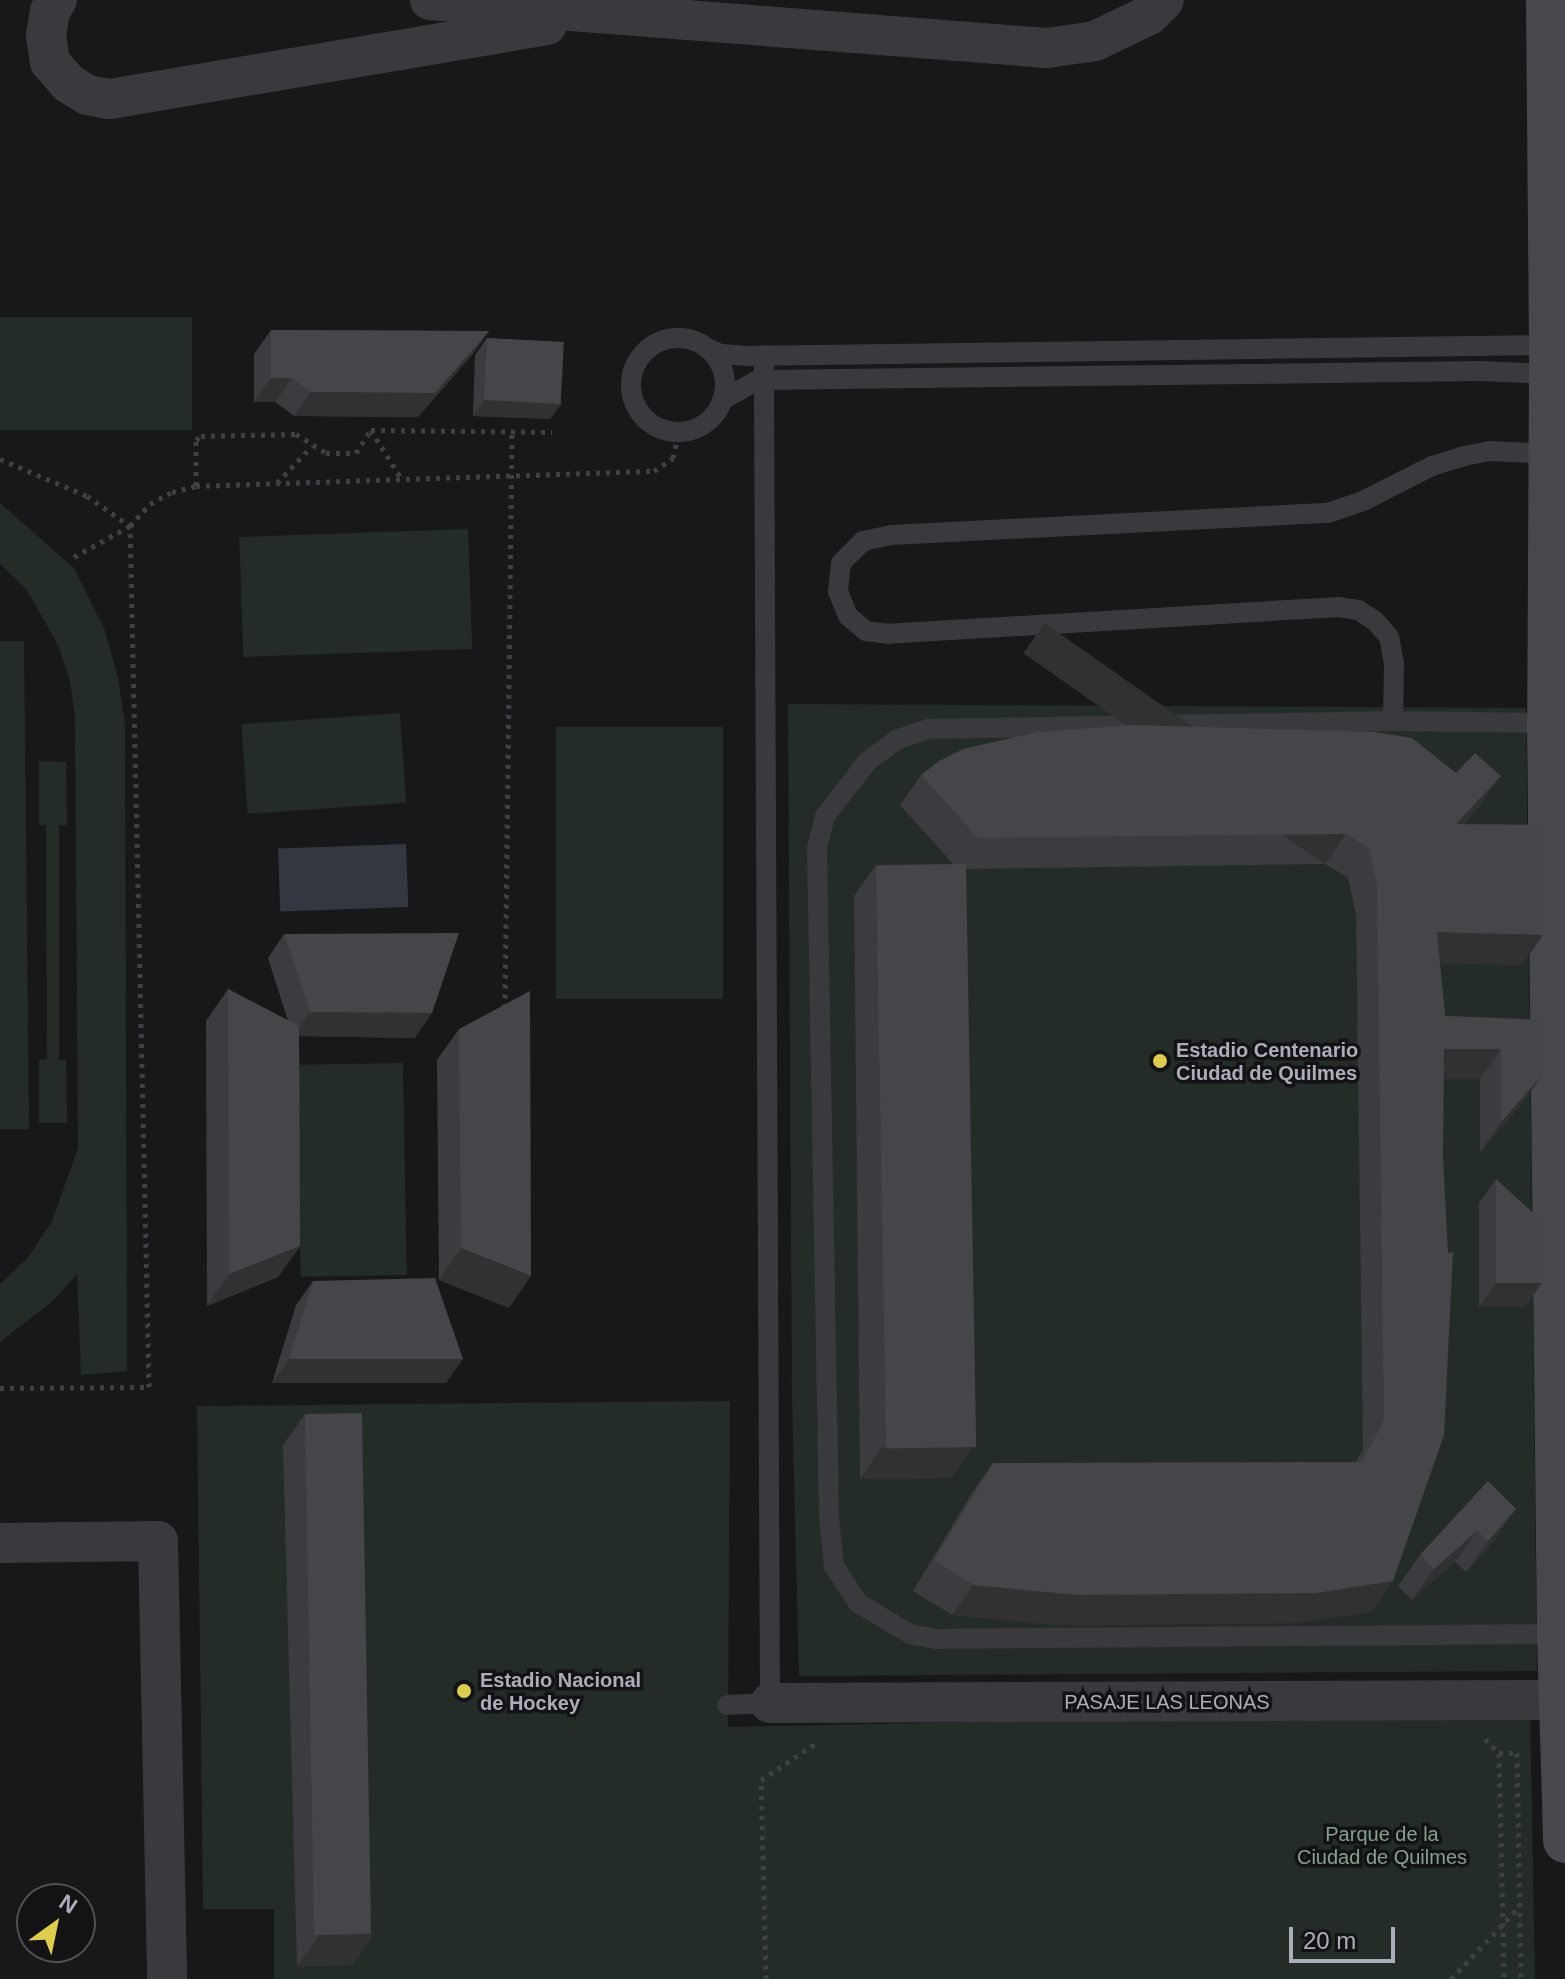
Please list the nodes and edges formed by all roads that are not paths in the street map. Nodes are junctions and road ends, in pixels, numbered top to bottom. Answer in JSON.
{"nodes":[{"id":1,"x":57,"y":0,"type":"edge"},
{"id":2,"x":430,"y":0,"type":"edge"},
{"id":3,"x":1164,"y":0,"type":"edge"},
{"id":4,"x":1548,"y":0,"type":"edge"},
{"id":5,"x":598,"y":16,"type":"junction"},
{"id":6,"x":1557,"y":107,"type":"edge"},
{"id":7,"x":707,"y":348,"type":"junction"},
{"id":8,"x":764,"y":355,"type":"junction"},
{"id":9,"x":1551,"y":360,"type":"junction"},
{"id":10,"x":764,"y":380,"type":"junction"},
{"id":11,"x":722,"y":400,"type":"junction"},
{"id":12,"x":1550,"y":454,"type":"junction"},
{"id":13,"x":1393,"y":721,"type":"junction"},
{"id":14,"x":1549,"y":723,"type":"junction"},
{"id":15,"x":1559,"y":887,"type":"edge"},
{"id":16,"x":0,"y":1543,"type":"edge"},
{"id":17,"x":1562,"y":1664,"type":"edge"},
{"id":18,"x":770,"y":1703,"type":"junction"},
{"id":19,"x":727,"y":1705,"type":"dead end"},
{"id":20,"x":1565,"y":1841,"type":"edge"},
{"id":21,"x":167,"y":1979,"type":"edge"}],
"edges":[{"from":1,"to":5,"type":"street"},
{"from":2,"to":5,"type":"street"},
{"from":3,"to":5,"type":"street"},
{"from":4,"to":6,"type":"main road"},
{"from":6,"to":9,"type":"main road"},
{"from":7,"to":8,"type":"lane"},
{"from":7,"to":11,"type":"lane"},
{"from":7,"to":11,"type":"lane"},
{"from":8,"to":9,"type":"lane"},
{"from":8,"to":10,"type":"lane"},
{"from":9,"to":10,"type":"lane"},
{"from":9,"to":12,"type":"main road"},
{"from":10,"to":11,"type":"lane"},
{"from":10,"to":18,"type":"lane"},
{"from":12,"to":13,"type":"lane"},
{"from":12,"to":14,"type":"main road"},
{"from":13,"to":14,"type":"lane"},
{"from":13,"to":17,"type":"lane"},
{"from":14,"to":15,"type":"main road"},
{"from":15,"to":17,"type":"main road"},
{"from":16,"to":21,"type":"street"},
{"from":17,"to":18,"type":"street","name":"PASAJE LAS LEONAS"},
{"from":17,"to":20,"type":"main road"},
{"from":18,"to":19,"type":"lane"}]}
